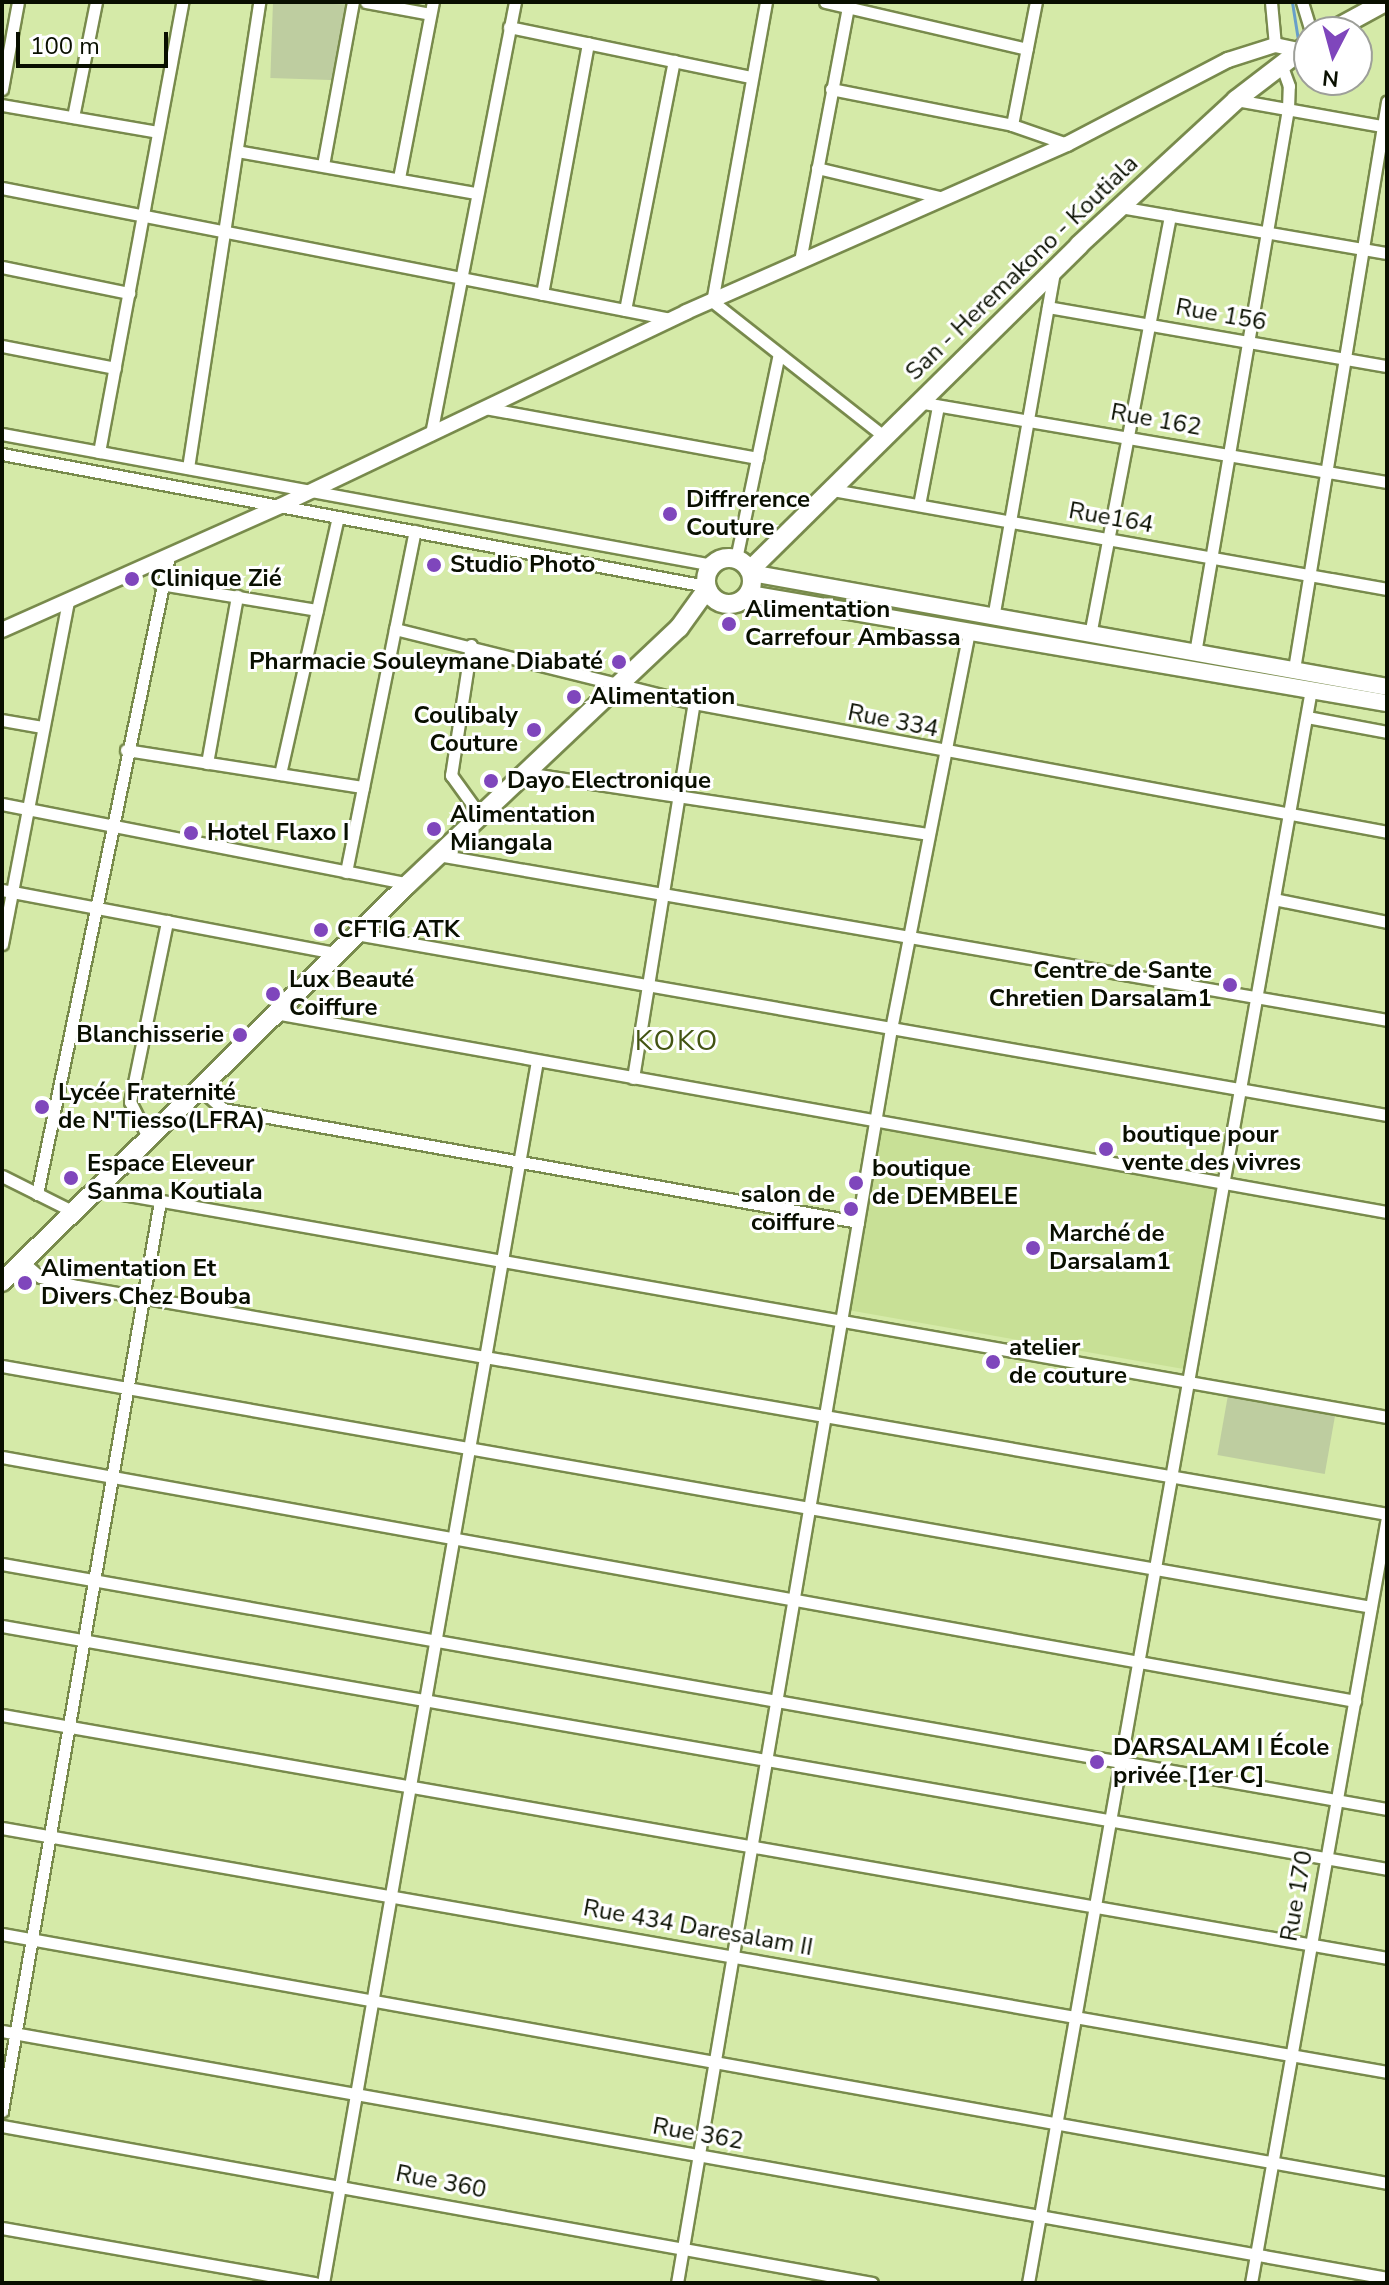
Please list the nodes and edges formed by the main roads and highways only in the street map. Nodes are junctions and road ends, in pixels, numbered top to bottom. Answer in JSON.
{"nodes":[{"id":1,"x":1385,"y":2,"type":"edge"},
{"id":2,"x":1359,"y":16,"type":"edge"},
{"id":3,"x":1293,"y":55,"type":"edge"},
{"id":4,"x":746,"y":567,"type":"junction"},
{"id":5,"x":711,"y":592,"type":"junction"},
{"id":6,"x":749,"y":594,"type":"junction"},
{"id":7,"x":1387,"y":687,"type":"edge"},
{"id":8,"x":1387,"y":703,"type":"edge"},
{"id":9,"x":2,"y":1282,"type":"edge"}],
"edges":[{"from":1,"to":2,"type":"main road"},
{"from":3,"to":4,"type":"main road","name":"San - Heremakono - Koutiala"},
{"from":4,"to":5,"type":"main road","name":"San - Heremakono - Koutiala"},
{"from":4,"to":6,"type":"main road"},
{"from":4,"to":7,"type":"main road"},
{"from":5,"to":6,"type":"main road"},
{"from":5,"to":9,"type":"main road"},
{"from":6,"to":8,"type":"main road"}]}
